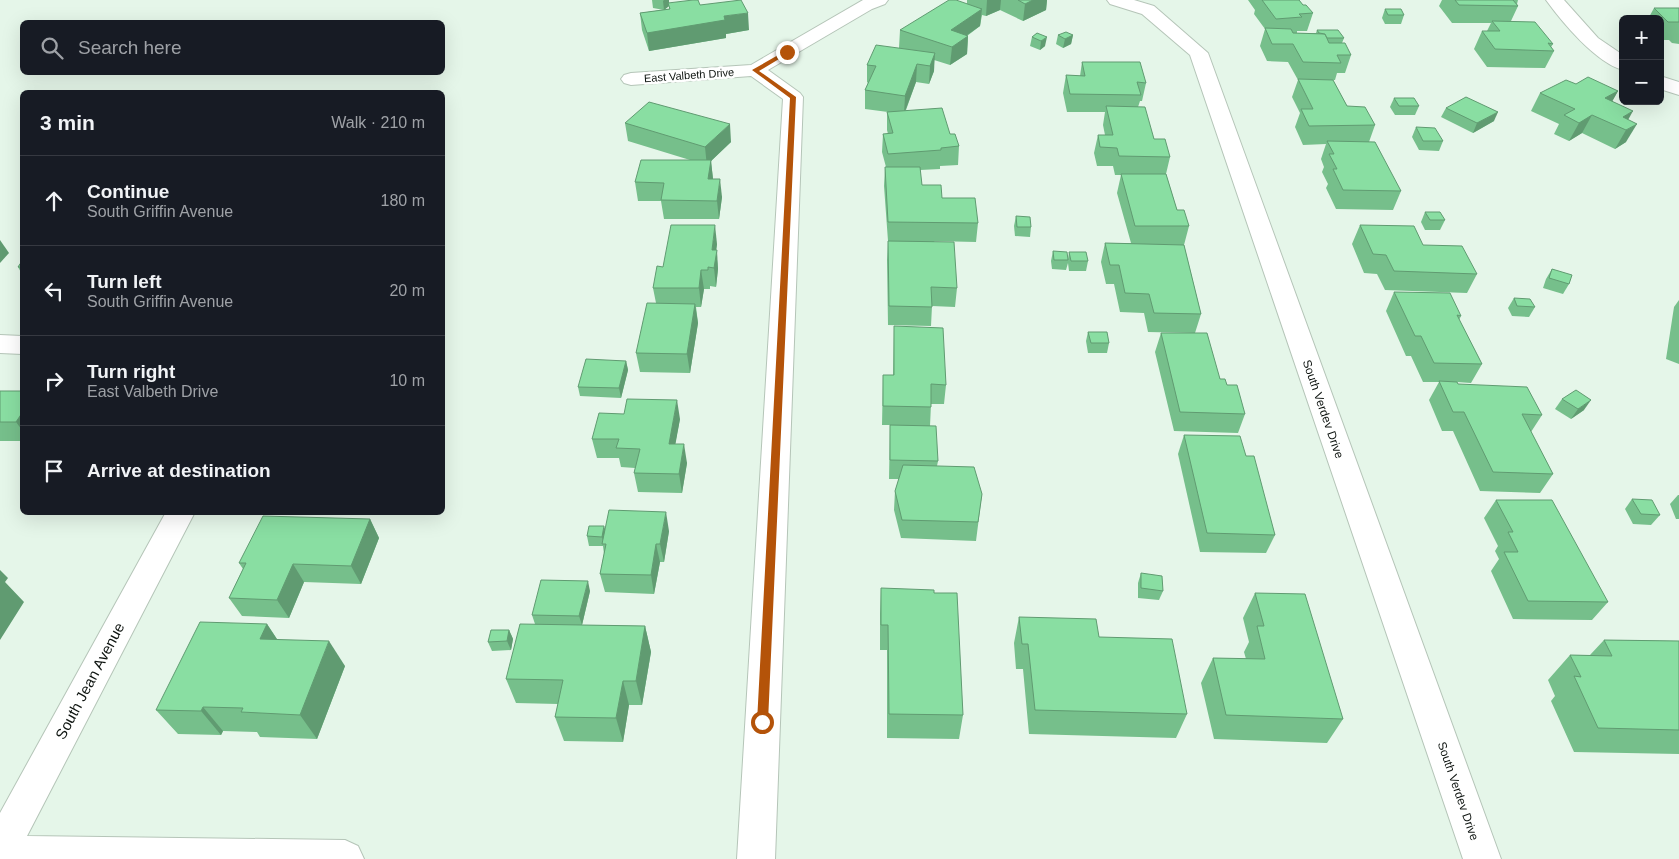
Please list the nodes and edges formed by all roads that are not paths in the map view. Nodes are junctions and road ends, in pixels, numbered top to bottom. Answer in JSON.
{"nodes":[{"id":1,"x":879,"y":0,"type":"edge"},
{"id":2,"x":1116,"y":0,"type":"edge"},
{"id":3,"x":1555,"y":0,"type":"edge"},
{"id":4,"x":1619,"y":61,"type":"edge"},
{"id":5,"x":755,"y":70,"type":"junction"},
{"id":6,"x":631,"y":79,"type":"dead end"},
{"id":7,"x":1664,"y":84,"type":"edge"},
{"id":8,"x":1679,"y":90,"type":"edge"},
{"id":9,"x":0,"y":344,"type":"edge"},
{"id":10,"x":20,"y":344,"type":"edge"},
{"id":11,"x":179,"y":515,"type":"edge"},
{"id":12,"x":0,"y":850,"type":"edge"},
{"id":13,"x":0,"y":854,"type":"edge"},
{"id":14,"x":345,"y":859,"type":"edge"},
{"id":15,"x":756,"y":859,"type":"edge"},
{"id":16,"x":1482,"y":859,"type":"edge"}],
"edges":[{"from":1,"to":5,"type":"street","name":"East Valbeth Drive"},
{"from":2,"to":16,"type":"street","name":"South Verdev Drive"},
{"from":3,"to":4,"type":"street"},
{"from":5,"to":6,"type":"street","name":"East Valbeth Drive"},
{"from":5,"to":15,"type":"street"},
{"from":7,"to":8,"type":"street"},
{"from":9,"to":10,"type":"street"},
{"from":11,"to":12,"type":"street","name":"South Jean Avenue"},
{"from":13,"to":14,"type":"street"}]}
